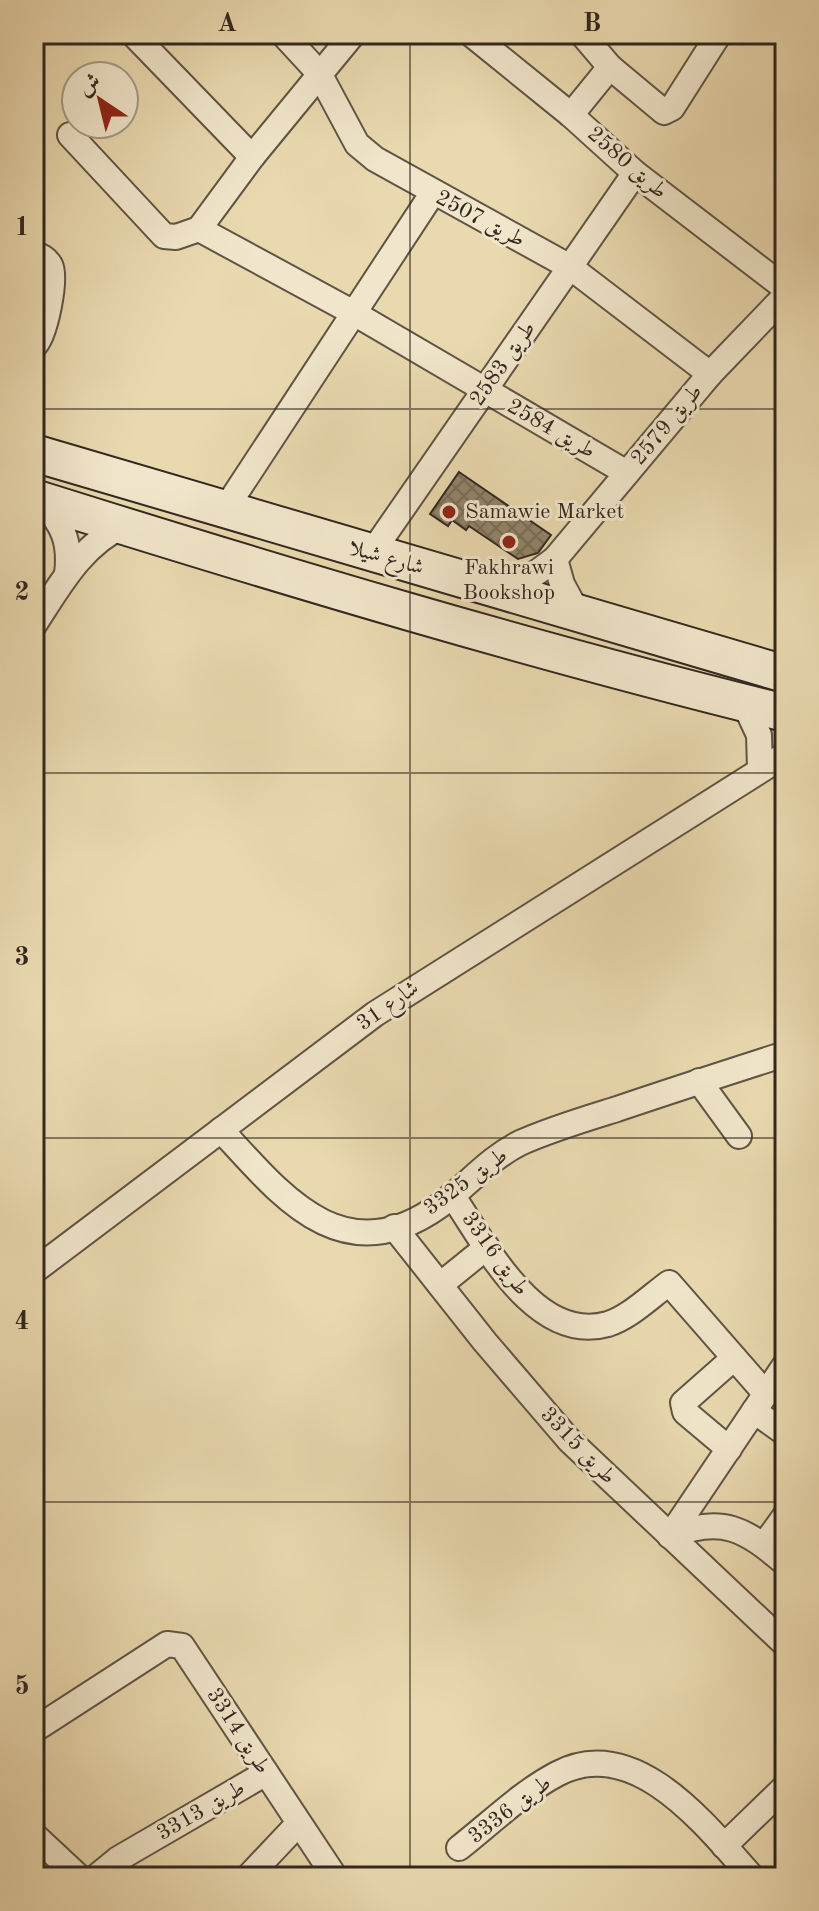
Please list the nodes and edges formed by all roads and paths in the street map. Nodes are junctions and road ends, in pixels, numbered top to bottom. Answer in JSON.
{"nodes":[{"id":1,"x":133,"y":34,"type":"edge"},
{"id":2,"x":283,"y":34,"type":"edge"},
{"id":3,"x":353,"y":34,"type":"edge"},
{"id":4,"x":471,"y":34,"type":"edge"},
{"id":5,"x":582,"y":34,"type":"edge"},
{"id":6,"x":719,"y":34,"type":"edge"},
{"id":7,"x":610,"y":67,"type":"junction"},
{"id":8,"x":319,"y":73,"type":"junction"},
{"id":9,"x":571,"y":115,"type":"junction"},
{"id":10,"x":75,"y":140,"type":"edge"},
{"id":11,"x":252,"y":157,"type":"junction"},
{"id":12,"x":635,"y":173,"type":"junction"},
{"id":13,"x":432,"y":194,"type":"junction"},
{"id":14,"x":199,"y":229,"type":"junction"},
{"id":15,"x":34,"y":254,"type":"edge"},
{"id":16,"x":570,"y":267,"type":"junction"},
{"id":17,"x":785,"y":288,"type":"edge"},
{"id":18,"x":785,"y":296,"type":"edge"},
{"id":19,"x":352,"y":312,"type":"junction"},
{"id":20,"x":34,"y":346,"type":"edge"},
{"id":21,"x":710,"y":374,"type":"junction"},
{"id":22,"x":485,"y":390,"type":"junction"},
{"id":23,"x":34,"y":453,"type":"edge"},
{"id":24,"x":627,"y":473,"type":"junction"},
{"id":25,"x":37,"y":499,"type":"edge"},
{"id":26,"x":224,"y":511,"type":"junction"},
{"id":27,"x":126,"y":524,"type":"junction"},
{"id":28,"x":371,"y":554,"type":"junction"},
{"id":29,"x":555,"y":559,"type":"junction"},
{"id":30,"x":67,"y":574,"type":"junction"},
{"id":31,"x":494,"y":588,"type":"junction"},
{"id":32,"x":577,"y":612,"type":"junction"},
{"id":33,"x":34,"y":625,"type":"edge"},
{"id":34,"x":785,"y":674,"type":"edge"},
{"id":35,"x":744,"y":703,"type":"junction"},
{"id":36,"x":785,"y":713,"type":"edge"},
{"id":37,"x":785,"y":755,"type":"edge"},
{"id":38,"x":760,"y":768,"type":"junction"},
{"id":39,"x":785,"y":1054,"type":"edge"},
{"id":40,"x":699,"y":1081,"type":"junction"},
{"id":41,"x":221,"y":1130,"type":"junction"},
{"id":42,"x":739,"y":1136,"type":"dead end"},
{"id":43,"x":452,"y":1195,"type":"junction"},
{"id":44,"x":394,"y":1227,"type":"junction"},
{"id":45,"x":487,"y":1247,"type":"junction"},
{"id":46,"x":34,"y":1271,"type":"edge"},
{"id":47,"x":440,"y":1285,"type":"junction"},
{"id":48,"x":734,"y":1358,"type":"junction"},
{"id":49,"x":785,"y":1365,"type":"edge"},
{"id":50,"x":760,"y":1402,"type":"junction"},
{"id":51,"x":785,"y":1433,"type":"edge"},
{"id":52,"x":729,"y":1449,"type":"junction"},
{"id":53,"x":785,"y":1516,"type":"edge"},
{"id":54,"x":670,"y":1536,"type":"junction"},
{"id":55,"x":764,"y":1545,"type":"junction"},
{"id":56,"x":785,"y":1563,"type":"edge"},
{"id":57,"x":785,"y":1644,"type":"edge"},
{"id":58,"x":34,"y":1730,"type":"edge"},
{"id":59,"x":266,"y":1773,"type":"junction"},
{"id":60,"x":785,"y":1787,"type":"edge"},
{"id":61,"x":298,"y":1824,"type":"junction"},
{"id":62,"x":34,"y":1835,"type":"edge"},
{"id":63,"x":724,"y":1846,"type":"junction"},
{"id":64,"x":459,"y":1848,"type":"dead end"},
{"id":65,"x":79,"y":1877,"type":"edge"},
{"id":66,"x":96,"y":1877,"type":"edge"},
{"id":67,"x":248,"y":1877,"type":"edge"},
{"id":68,"x":335,"y":1877,"type":"edge"},
{"id":69,"x":752,"y":1877,"type":"edge"}],
"edges":[{"from":1,"to":11,"type":"street"},
{"from":2,"to":8,"type":"street","name":"طريق 2507"},
{"from":3,"to":8,"type":"street"},
{"from":4,"to":9,"type":"street","name":"طريق 2580"},
{"from":5,"to":7,"type":"street"},
{"from":6,"to":7,"type":"street"},
{"from":7,"to":9,"type":"street"},
{"from":8,"to":11,"type":"street"},
{"from":8,"to":13,"type":"street","name":"طريق 2507"},
{"from":9,"to":12,"type":"street","name":"طريق 2580"},
{"from":10,"to":14,"type":"street"},
{"from":11,"to":14,"type":"street"},
{"from":12,"to":16,"type":"street","name":"طريق 2583"},
{"from":12,"to":17,"type":"street","name":"طريق 2580"},
{"from":13,"to":16,"type":"street","name":"طريق 2507"},
{"from":13,"to":19,"type":"street"},
{"from":14,"to":19,"type":"street","name":"طريق 2584"},
{"from":15,"to":20,"type":"street"},
{"from":16,"to":21,"type":"street","name":"طريق 2507"},
{"from":16,"to":22,"type":"street","name":"طريق 2583"},
{"from":18,"to":21,"type":"street","name":"طريق 2579"},
{"from":19,"to":22,"type":"street","name":"طريق 2584"},
{"from":19,"to":26,"type":"street"},
{"from":21,"to":24,"type":"street","name":"طريق 2579"},
{"from":22,"to":24,"type":"street","name":"طريق 2584"},
{"from":22,"to":28,"type":"street","name":"طريق 2583"},
{"from":23,"to":26,"type":"main road","name":"شارع شيلا"},
{"from":24,"to":29,"type":"street","name":"طريق 2579"},
{"from":25,"to":27,"type":"main road","name":"شارع شيلا"},
{"from":25,"to":30,"type":"street"},
{"from":26,"to":28,"type":"main road","name":"شارع شيلا"},
{"from":27,"to":30,"type":"street"},
{"from":27,"to":35,"type":"main road","name":"شارع شيلا"},
{"from":28,"to":31,"type":"main road","name":"شارع شيلا"},
{"from":29,"to":31,"type":"street","name":"طريق 2579"},
{"from":29,"to":32,"type":"street"},
{"from":30,"to":33,"type":"street"},
{"from":31,"to":32,"type":"main road","name":"شارع شيلا"},
{"from":32,"to":34,"type":"main road","name":"شارع شيلا"},
{"from":35,"to":36,"type":"main road","name":"شارع شيلا"},
{"from":35,"to":38,"type":"street"},
{"from":37,"to":38,"type":"street","name":"شارع 31"},
{"from":38,"to":41,"type":"street","name":"شارع 31"},
{"from":39,"to":40,"type":"street","name":"طريق 3325"},
{"from":40,"to":42,"type":"street"},
{"from":40,"to":43,"type":"street","name":"طريق 3325"},
{"from":41,"to":44,"type":"street","name":"طريق 3325"},
{"from":41,"to":46,"type":"street","name":"شارع 31"},
{"from":43,"to":44,"type":"street","name":"طريق 3325"},
{"from":43,"to":45,"type":"street","name":"طريق 3316"},
{"from":44,"to":47,"type":"street","name":"طريق 3315"},
{"from":45,"to":47,"type":"street"},
{"from":45,"to":48,"type":"street","name":"طريق 3316"},
{"from":47,"to":54,"type":"street","name":"طريق 3315"},
{"from":48,"to":50,"type":"street"},
{"from":48,"to":52,"type":"street"},
{"from":49,"to":50,"type":"street"},
{"from":50,"to":51,"type":"street"},
{"from":50,"to":52,"type":"street"},
{"from":52,"to":54,"type":"street"},
{"from":53,"to":55,"type":"street"},
{"from":54,"to":55,"type":"street"},
{"from":54,"to":57,"type":"street","name":"طريق 3315"},
{"from":55,"to":56,"type":"street"},
{"from":58,"to":59,"type":"street","name":"طريق 3314"},
{"from":59,"to":61,"type":"street","name":"طريق 3314"},
{"from":59,"to":66,"type":"street","name":"طريق 3313"},
{"from":60,"to":63,"type":"street"},
{"from":61,"to":67,"type":"street"},
{"from":61,"to":68,"type":"street","name":"طريق 3314"},
{"from":62,"to":65,"type":"street"},
{"from":63,"to":64,"type":"street","name":"طريق 3336"},
{"from":63,"to":69,"type":"street","name":"طريق 3336"}]}
